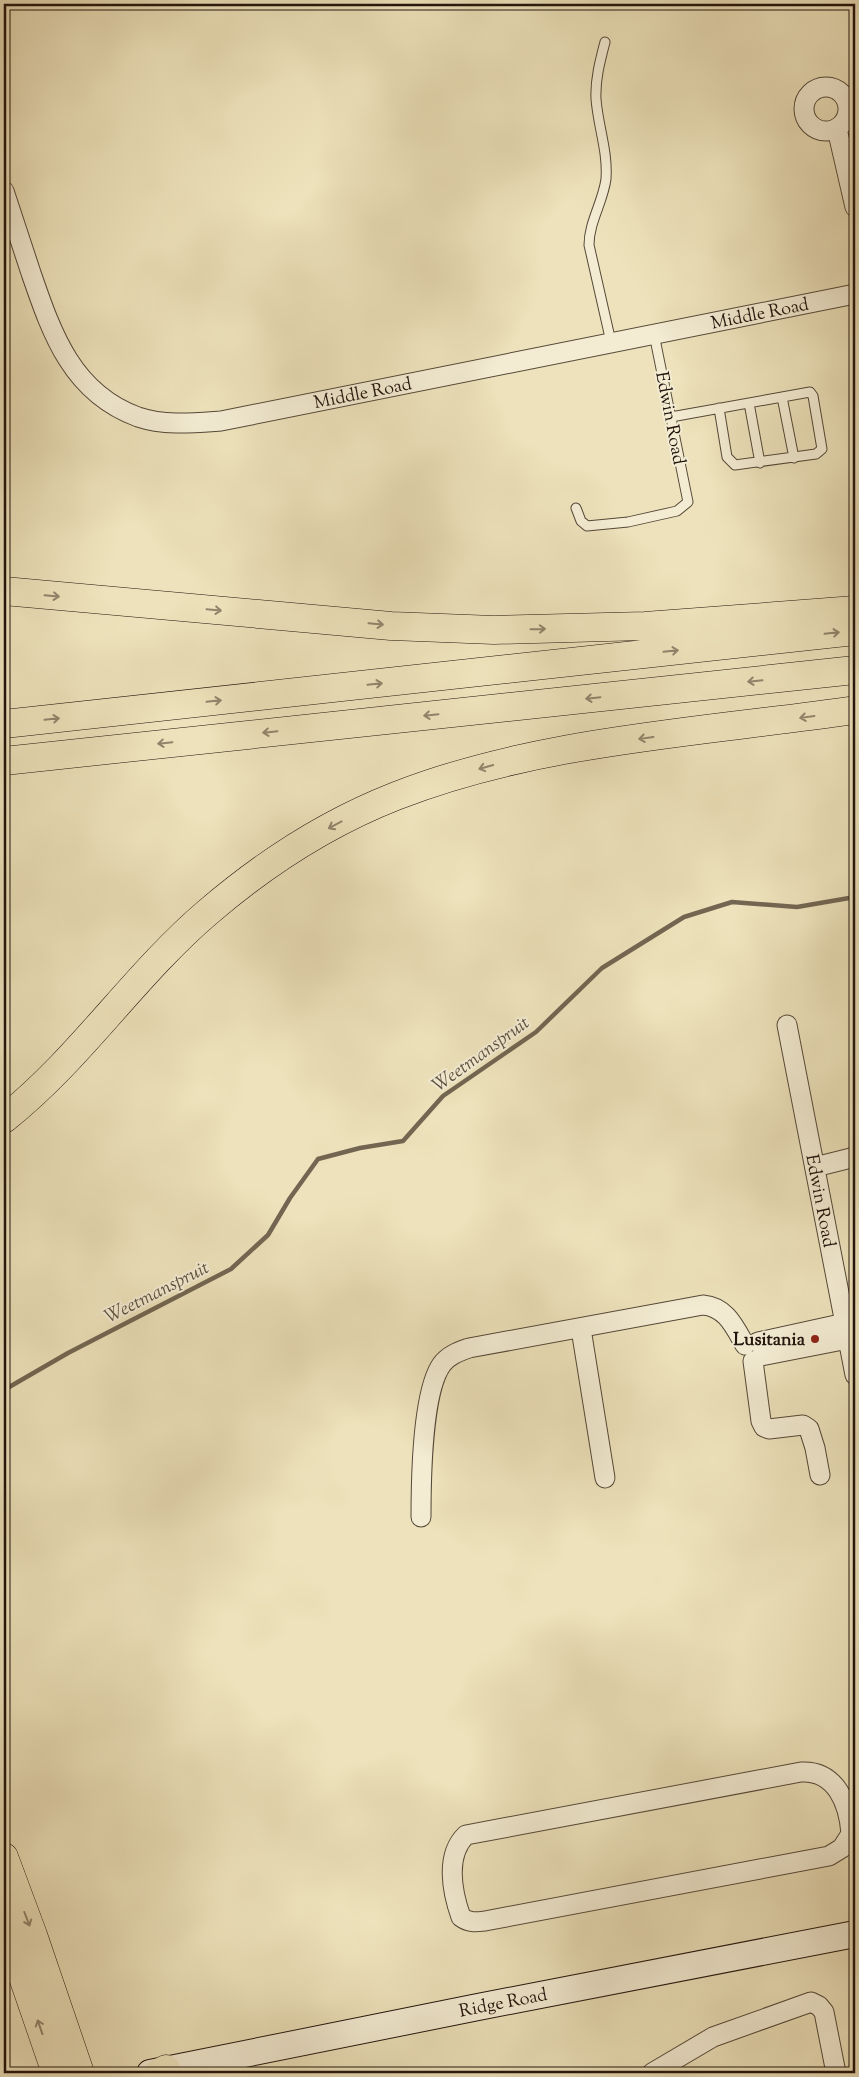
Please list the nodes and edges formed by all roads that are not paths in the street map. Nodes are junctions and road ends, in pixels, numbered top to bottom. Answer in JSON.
{"nodes":[{"id":1,"x":605,"y":42,"type":"dead end"},
{"id":2,"x":837,"y":129,"type":"dead end"},
{"id":3,"x":4,"y":191,"type":"edge"},
{"id":4,"x":855,"y":207,"type":"edge"},
{"id":5,"x":855,"y":294,"type":"edge"},
{"id":6,"x":654,"y":334,"type":"junction"},
{"id":7,"x":611,"y":342,"type":"junction"},
{"id":8,"x":782,"y":397,"type":"junction"},
{"id":9,"x":749,"y":403,"type":"junction"},
{"id":10,"x":718,"y":408,"type":"junction"},
{"id":11,"x":671,"y":417,"type":"junction"},
{"id":12,"x":794,"y":458,"type":"junction"},
{"id":13,"x":760,"y":463,"type":"junction"},
{"id":14,"x":576,"y":508,"type":"dead end"},
{"id":15,"x":4,"y":591,"type":"edge"},
{"id":16,"x":855,"y":610,"type":"edge"},
{"id":17,"x":855,"y":631,"type":"edge"},
{"id":18,"x":855,"y":670,"type":"edge"},
{"id":19,"x":855,"y":710,"type":"edge"},
{"id":20,"x":4,"y":724,"type":"edge"},
{"id":21,"x":4,"y":761,"type":"edge"},
{"id":22,"x":787,"y":1025,"type":"dead end"},
{"id":23,"x":4,"y":1119,"type":"edge"},
{"id":24,"x":855,"y":1157,"type":"edge"},
{"id":25,"x":816,"y":1167,"type":"junction"},
{"id":26,"x":581,"y":1329,"type":"junction"},
{"id":27,"x":849,"y":1338,"type":"edge"},
{"id":28,"x":754,"y":1351,"type":"junction"},
{"id":29,"x":855,"y":1373,"type":"edge"},
{"id":30,"x":820,"y":1475,"type":"dead end"},
{"id":31,"x":605,"y":1478,"type":"dead end"},
{"id":32,"x":421,"y":1517,"type":"dead end"},
{"id":33,"x":849,"y":1799,"type":"edge"},
{"id":34,"x":853,"y":1825,"type":"edge"},
{"id":35,"x":4,"y":1857,"type":"edge"},
{"id":36,"x":4,"y":1922,"type":"edge"},
{"id":37,"x":855,"y":1934,"type":"edge"},
{"id":38,"x":158,"y":2072,"type":"edge"},
{"id":39,"x":56,"y":2073,"type":"edge"},
{"id":40,"x":80,"y":2073,"type":"edge"},
{"id":41,"x":652,"y":2073,"type":"edge"},
{"id":42,"x":836,"y":2073,"type":"edge"}],
"edges":[{"from":1,"to":7,"type":"lane"},
{"from":2,"to":4,"type":"street"},
{"from":3,"to":7,"type":"street","name":"Middle Road"},
{"from":5,"to":6,"type":"street","name":"Middle Road"},
{"from":6,"to":7,"type":"street","name":"Middle Road"},
{"from":6,"to":11,"type":"lane","name":"Edwin Road"},
{"from":8,"to":9,"type":"lane"},
{"from":8,"to":12,"type":"lane"},
{"from":8,"to":12,"type":"lane"},
{"from":9,"to":10,"type":"lane"},
{"from":9,"to":13,"type":"lane"},
{"from":10,"to":11,"type":"lane"},
{"from":10,"to":13,"type":"lane"},
{"from":11,"to":14,"type":"lane","name":"Edwin Road"},
{"from":12,"to":13,"type":"lane"},
{"from":15,"to":16,"type":"main road","one_way":true},
{"from":20,"to":17,"type":"main road","one_way":true},
{"from":18,"to":21,"type":"main road","one_way":true},
{"from":19,"to":23,"type":"main road","one_way":true},
{"from":22,"to":25,"type":"street","name":"Edwin Road"},
{"from":24,"to":25,"type":"street"},
{"from":25,"to":27,"type":"street","name":"Edwin Road"},
{"from":26,"to":28,"type":"street"},
{"from":26,"to":31,"type":"street"},
{"from":26,"to":32,"type":"street"},
{"from":27,"to":28,"type":"street"},
{"from":27,"to":29,"type":"street","name":"Edwin Road"},
{"from":28,"to":30,"type":"street"},
{"from":33,"to":34,"type":"street"},
{"from":33,"to":34,"type":"street"},
{"from":35,"to":40,"type":"main road","one_way":true},
{"from":39,"to":36,"type":"main road","one_way":true},
{"from":37,"to":38,"type":"main road","name":"Ridge Road"},
{"from":41,"to":42,"type":"street"}]}
